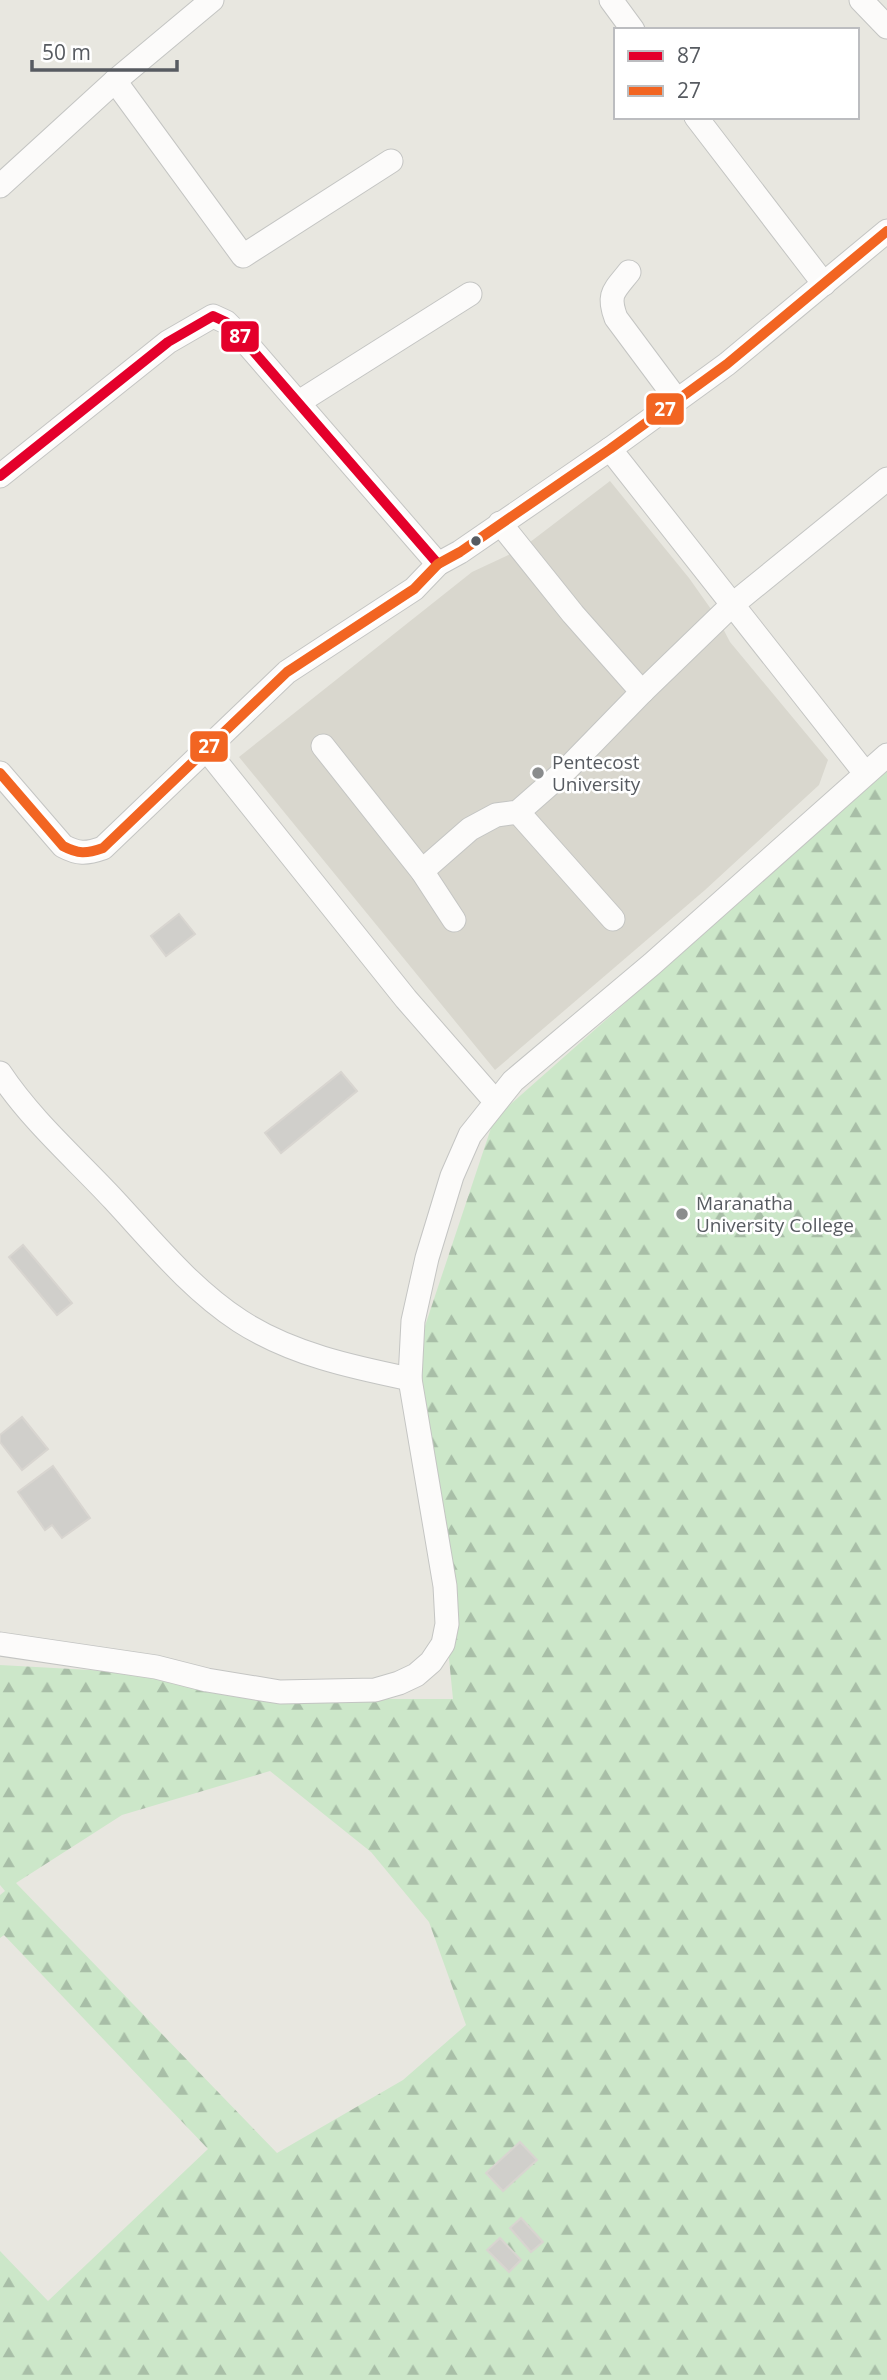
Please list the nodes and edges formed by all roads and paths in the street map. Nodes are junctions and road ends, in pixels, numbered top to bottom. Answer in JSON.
{"nodes":[{"id":1,"x":212,"y":0,"type":"edge"},
{"id":2,"x":611,"y":0,"type":"edge"},
{"id":3,"x":861,"y":0,"type":"edge"},
{"id":4,"x":887,"y":27,"type":"edge"},
{"id":5,"x":631,"y":28,"type":"edge"},
{"id":6,"x":115,"y":81,"type":"junction"},
{"id":7,"x":698,"y":119,"type":"edge"},
{"id":8,"x":391,"y":161,"type":"dead end"},
{"id":9,"x":0,"y":186,"type":"edge"},
{"id":10,"x":887,"y":231,"type":"edge"},
{"id":11,"x":629,"y":272,"type":"dead end"},
{"id":12,"x":824,"y":284,"type":"junction"},
{"id":13,"x":470,"y":294,"type":"dead end"},
{"id":14,"x":677,"y":400,"type":"junction"},
{"id":15,"x":299,"y":402,"type":"junction"},
{"id":16,"x":610,"y":449,"type":"junction"},
{"id":17,"x":0,"y":476,"type":"edge"},
{"id":18,"x":887,"y":479,"type":"edge"},
{"id":19,"x":500,"y":523,"type":"junction"},
{"id":20,"x":438,"y":564,"type":"junction"},
{"id":21,"x":732,"y":605,"type":"junction"},
{"id":22,"x":642,"y":692,"type":"junction"},
{"id":23,"x":324,"y":746,"type":"dead end"},
{"id":24,"x":206,"y":749,"type":"junction"},
{"id":25,"x":887,"y":755,"type":"edge"},
{"id":26,"x":865,"y":773,"type":"junction"},
{"id":27,"x":5,"y":789,"type":"edge"},
{"id":28,"x":518,"y":812,"type":"junction"},
{"id":29,"x":422,"y":871,"type":"junction"},
{"id":30,"x":613,"y":919,"type":"dead end"},
{"id":31,"x":454,"y":920,"type":"dead end"},
{"id":32,"x":0,"y":1073,"type":"edge"},
{"id":33,"x":495,"y":1101,"type":"junction"},
{"id":34,"x":410,"y":1379,"type":"junction"},
{"id":35,"x":1,"y":1641,"type":"edge"}],
"edges":[{"from":1,"to":6,"type":"street"},
{"from":2,"to":5,"type":"street"},
{"from":3,"to":4,"type":"street"},
{"from":6,"to":8,"type":"street"},
{"from":6,"to":9,"type":"street"},
{"from":7,"to":12,"type":"street"},
{"from":10,"to":12,"type":"street"},
{"from":11,"to":14,"type":"street"},
{"from":12,"to":14,"type":"street"},
{"from":13,"to":15,"type":"street"},
{"from":14,"to":16,"type":"street"},
{"from":15,"to":17,"type":"street"},
{"from":15,"to":20,"type":"street"},
{"from":16,"to":19,"type":"street"},
{"from":16,"to":21,"type":"street"},
{"from":18,"to":21,"type":"street"},
{"from":19,"to":20,"type":"street"},
{"from":19,"to":22,"type":"street"},
{"from":20,"to":24,"type":"street"},
{"from":21,"to":22,"type":"street"},
{"from":21,"to":26,"type":"street"},
{"from":22,"to":28,"type":"street"},
{"from":23,"to":29,"type":"street"},
{"from":24,"to":27,"type":"street"},
{"from":24,"to":33,"type":"street"},
{"from":25,"to":26,"type":"street"},
{"from":26,"to":33,"type":"street"},
{"from":28,"to":29,"type":"street"},
{"from":28,"to":30,"type":"street"},
{"from":29,"to":31,"type":"street"},
{"from":32,"to":34,"type":"street"},
{"from":33,"to":34,"type":"street"},
{"from":34,"to":35,"type":"street"}]}
